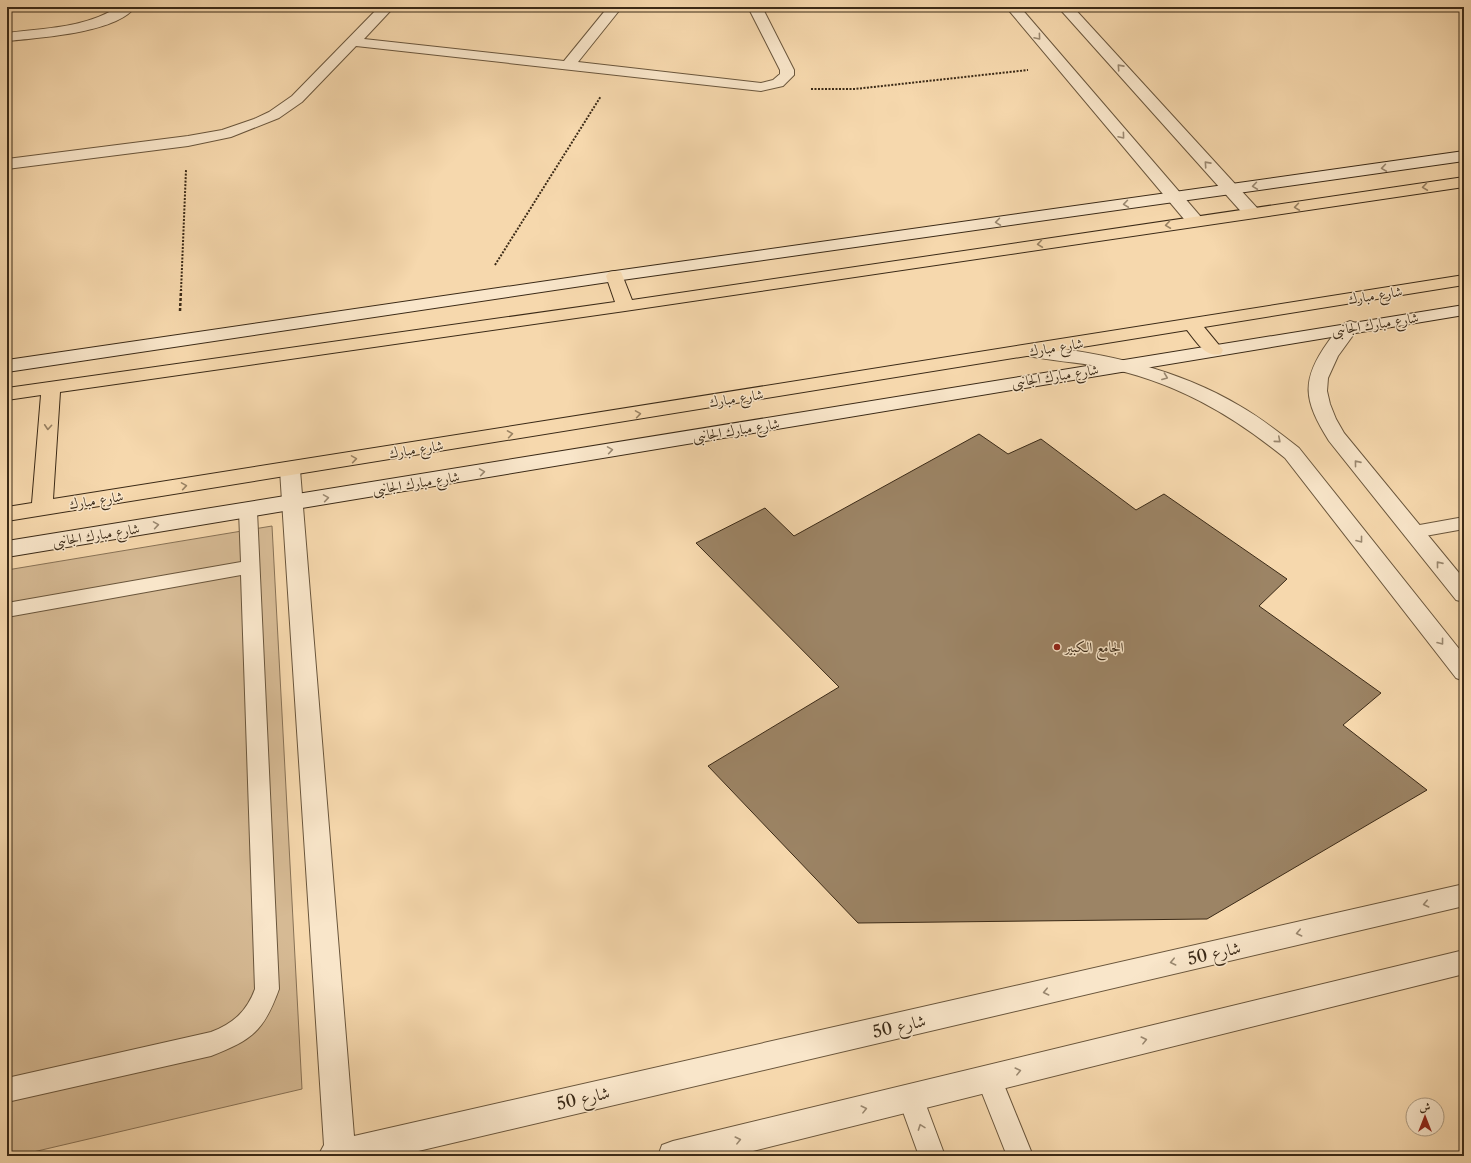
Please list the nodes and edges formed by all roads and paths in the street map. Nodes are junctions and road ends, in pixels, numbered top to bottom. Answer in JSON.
{"nodes":[{"id":1,"x":128,"y":7,"type":"edge"},
{"id":2,"x":387,"y":7,"type":"edge"},
{"id":3,"x":616,"y":7,"type":"edge"},
{"id":4,"x":755,"y":7,"type":"edge"},
{"id":5,"x":1013,"y":7,"type":"edge"},
{"id":6,"x":1065,"y":7,"type":"edge"},
{"id":7,"x":7,"y":37,"type":"edge"},
{"id":8,"x":355,"y":42,"type":"junction"},
{"id":9,"x":567,"y":66,"type":"junction"},
{"id":10,"x":1063,"y":66,"type":"junction"},
{"id":11,"x":617,"y":72,"type":"junction"},
{"id":12,"x":770,"y":86,"type":"junction"},
{"id":13,"x":188,"y":142,"type":"junction"},
{"id":14,"x":1464,"y":156,"type":"edge"},
{"id":15,"x":7,"y":164,"type":"edge"},
{"id":16,"x":1464,"y":182,"type":"edge"},
{"id":17,"x":1230,"y":190,"type":"junction"},
{"id":18,"x":1174,"y":197,"type":"junction"},
{"id":19,"x":1252,"y":213,"type":"junction"},
{"id":20,"x":1195,"y":221,"type":"junction"},
{"id":21,"x":615,"y":276,"type":"junction"},
{"id":22,"x":1464,"y":280,"type":"edge"},
{"id":23,"x":474,"y":297,"type":"junction"},
{"id":24,"x":625,"y":306,"type":"junction"},
{"id":25,"x":1464,"y":310,"type":"edge"},
{"id":26,"x":1192,"y":325,"type":"junction"},
{"id":27,"x":1350,"y":328,"type":"junction"},
{"id":28,"x":178,"y":340,"type":"junction"},
{"id":29,"x":1214,"y":350,"type":"junction"},
{"id":30,"x":1031,"y":351,"type":"junction"},
{"id":31,"x":1126,"y":365,"type":"junction"},
{"id":32,"x":7,"y":366,"type":"edge"},
{"id":33,"x":51,"y":388,"type":"junction"},
{"id":34,"x":7,"y":394,"type":"edge"},
{"id":35,"x":290,"y":470,"type":"junction"},
{"id":36,"x":292,"y":503,"type":"junction"},
{"id":37,"x":42,"y":508,"type":"junction"},
{"id":38,"x":248,"y":511,"type":"junction"},
{"id":39,"x":7,"y":514,"type":"edge"},
{"id":40,"x":1464,"y":523,"type":"edge"},
{"id":41,"x":1414,"y":532,"type":"junction"},
{"id":42,"x":7,"y":549,"type":"edge"},
{"id":43,"x":250,"y":567,"type":"junction"},
{"id":44,"x":1463,"y":591,"type":"edge"},
{"id":45,"x":7,"y":610,"type":"edge"},
{"id":46,"x":1464,"y":672,"type":"edge"},
{"id":47,"x":1464,"y":895,"type":"edge"},
{"id":48,"x":1464,"y":962,"type":"edge"},
{"id":49,"x":989,"y":1078,"type":"junction"},
{"id":50,"x":7,"y":1090,"type":"edge"},
{"id":51,"x":911,"y":1098,"type":"junction"},
{"id":52,"x":336,"y":1155,"type":"edge"},
{"id":53,"x":673,"y":1156,"type":"edge"},
{"id":54,"x":932,"y":1156,"type":"edge"},
{"id":55,"x":1020,"y":1156,"type":"edge"}],
"edges":[{"from":1,"to":7,"type":"street"},
{"from":2,"to":8,"type":"street"},
{"from":3,"to":9,"type":"street"},
{"from":4,"to":12,"type":"street"},
{"from":5,"to":10,"type":"street","one_way":true},
{"from":17,"to":6,"type":"street","one_way":true},
{"from":8,"to":9,"type":"street"},
{"from":8,"to":13,"type":"street"},
{"from":9,"to":11,"type":"street"},
{"from":10,"to":12,"type":"path"},
{"from":10,"to":18,"type":"street","one_way":true},
{"from":11,"to":12,"type":"street"},
{"from":11,"to":23,"type":"path"},
{"from":13,"to":15,"type":"street"},
{"from":13,"to":28,"type":"path"},
{"from":14,"to":17,"type":"street","one_way":true},
{"from":16,"to":19,"type":"main road","one_way":true},
{"from":17,"to":18,"type":"street"},
{"from":17,"to":19,"type":"street"},
{"from":18,"to":20,"type":"street"},
{"from":18,"to":21,"type":"street","one_way":true},
{"from":19,"to":20,"type":"main road"},
{"from":20,"to":24,"type":"main road","one_way":true},
{"from":21,"to":23,"type":"street"},
{"from":21,"to":24,"type":"main road"},
{"from":22,"to":26,"type":"main road","name":"شارع مبارك"},
{"from":23,"to":28,"type":"street"},
{"from":24,"to":33,"type":"main road"},
{"from":25,"to":27,"type":"street","name":"شارع مبارك الجانبى"},
{"from":26,"to":29,"type":"main road"},
{"from":26,"to":30,"type":"main road","name":"شارع مبارك"},
{"from":27,"to":29,"type":"street","name":"شارع مبارك الجانبى"},
{"from":41,"to":27,"type":"street","one_way":true},
{"from":28,"to":32,"type":"street"},
{"from":29,"to":31,"type":"street","name":"شارع مبارك الجانبى"},
{"from":30,"to":31,"type":"street"},
{"from":35,"to":30,"type":"main road","name":"شارع مبارك","one_way":true},
{"from":36,"to":31,"type":"street","name":"شارع مبارك الجانبى","one_way":true},
{"from":31,"to":46,"type":"street","one_way":true},
{"from":33,"to":34,"type":"main road"},
{"from":33,"to":37,"type":"main road","one_way":true},
{"from":35,"to":36,"type":"street"},
{"from":37,"to":35,"type":"main road","name":"شارع مبارك","one_way":true},
{"from":36,"to":38,"type":"street","name":"شارع مبارك الجانبى"},
{"from":36,"to":52,"type":"street"},
{"from":37,"to":39,"type":"main road","name":"شارع مبارك"},
{"from":42,"to":38,"type":"street","name":"شارع مبارك الجانبى","one_way":true},
{"from":38,"to":43,"type":"lane"},
{"from":40,"to":41,"type":"lane"},
{"from":44,"to":41,"type":"street","one_way":true},
{"from":43,"to":45,"type":"lane"},
{"from":43,"to":50,"type":"lane"},
{"from":47,"to":52,"type":"street","name":"شارع 50","one_way":true},
{"from":49,"to":48,"type":"street","one_way":true},
{"from":49,"to":51,"type":"street"},
{"from":49,"to":55,"type":"lane"},
{"from":53,"to":51,"type":"street","one_way":true},
{"from":54,"to":51,"type":"lane","one_way":true}]}
